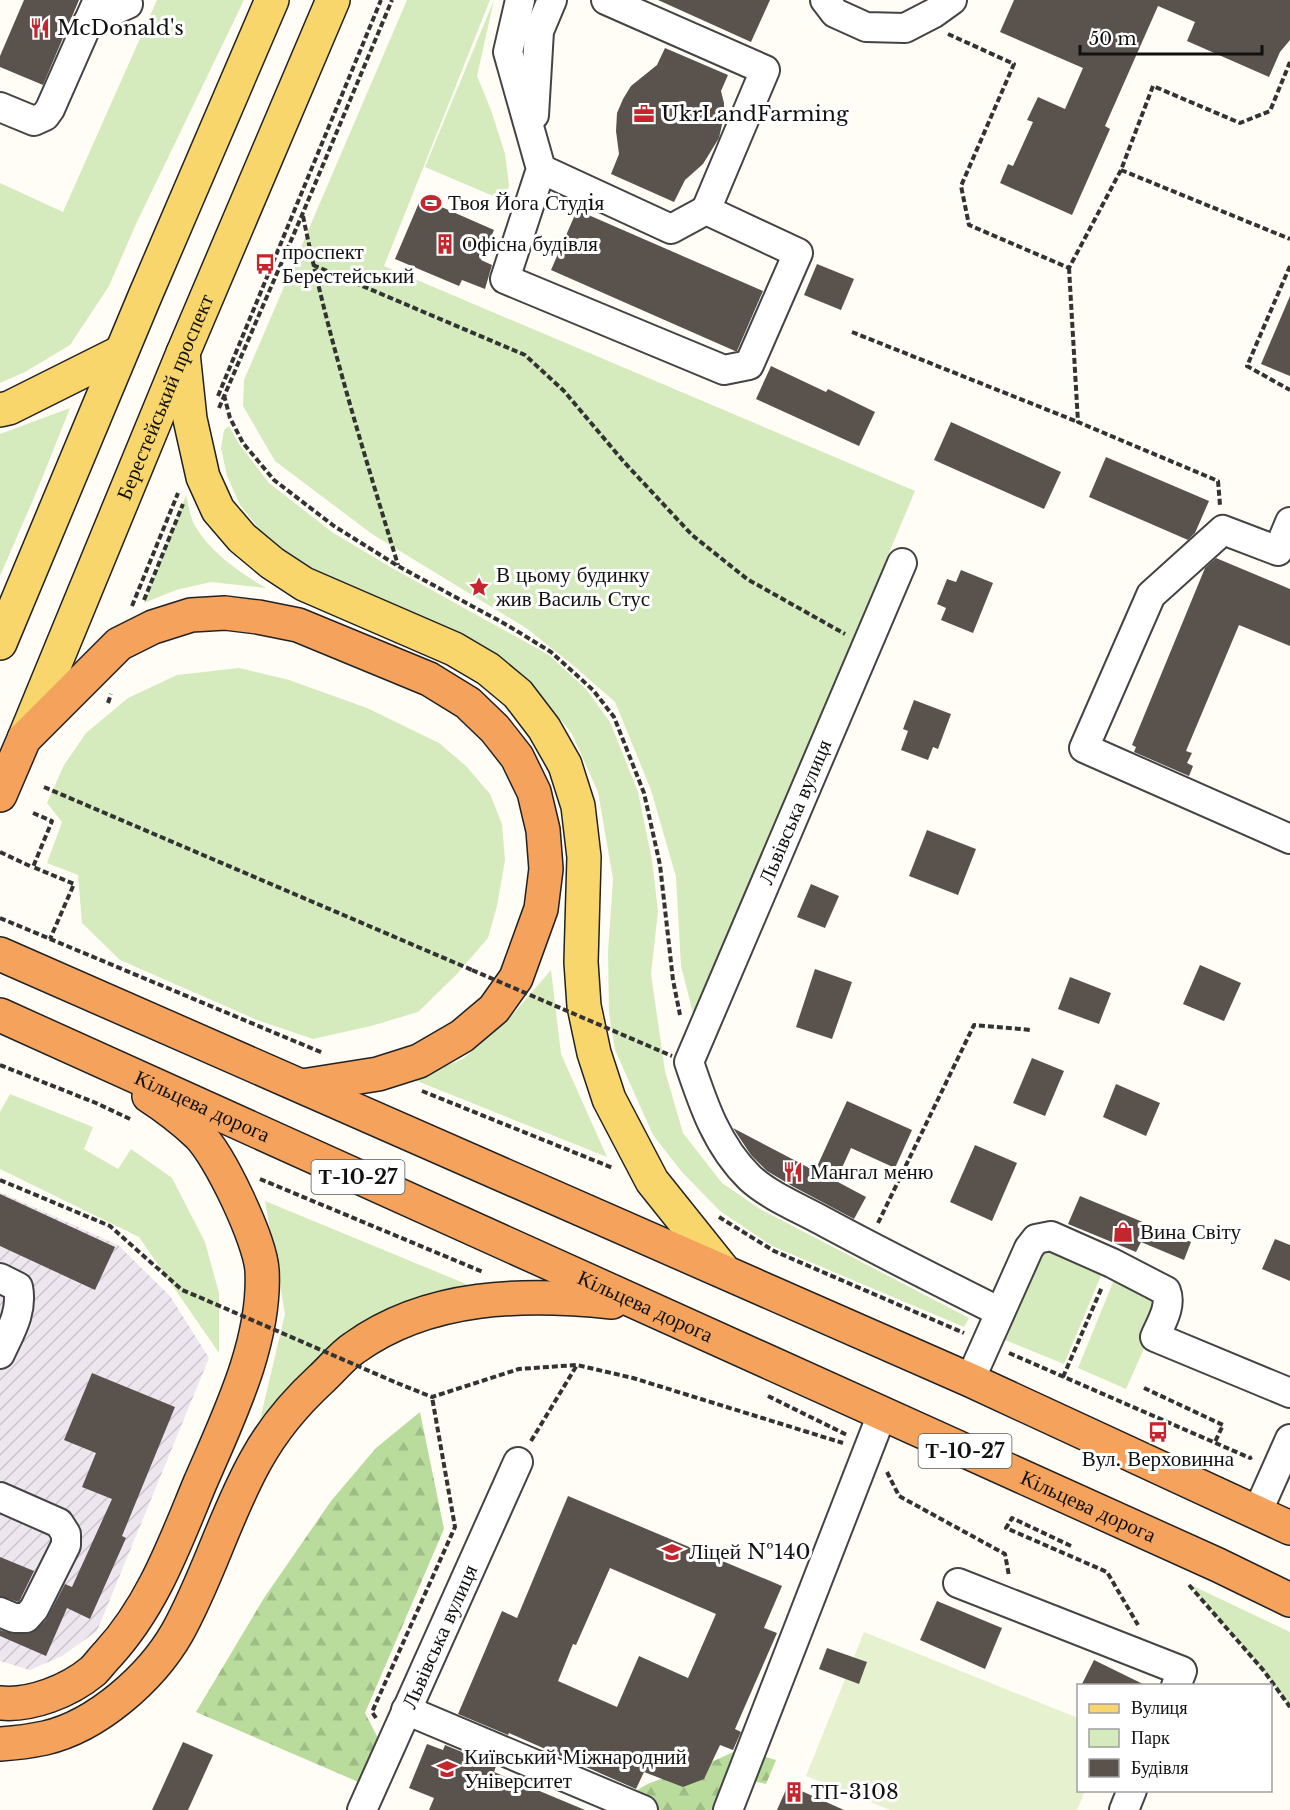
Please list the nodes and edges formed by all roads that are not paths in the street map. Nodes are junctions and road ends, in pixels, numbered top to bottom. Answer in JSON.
{"nodes":[{"id":1,"x":272,"y":0,"type":"edge"},
{"id":2,"x":333,"y":0,"type":"edge"},
{"id":3,"x":520,"y":0,"type":"edge"},
{"id":4,"x":552,"y":0,"type":"edge"},
{"id":5,"x":606,"y":0,"type":"edge"},
{"id":6,"x":825,"y":0,"type":"edge"},
{"id":7,"x":128,"y":4,"type":"dead end"},
{"id":8,"x":944,"y":7,"type":"edge"},
{"id":9,"x":93,"y":11,"type":"edge"},
{"id":10,"x":0,"y":106,"type":"edge"},
{"id":11,"x":532,"y":135,"type":"junction"},
{"id":12,"x":541,"y":169,"type":"junction"},
{"id":13,"x":706,"y":210,"type":"junction"},
{"id":14,"x":122,"y":352,"type":"junction"},
{"id":15,"x":183,"y":352,"type":"junction"},
{"id":16,"x":0,"y":410,"type":"edge"},
{"id":17,"x":1290,"y":522,"type":"edge"},
{"id":18,"x":1284,"y":553,"type":"edge"},
{"id":19,"x":902,"y":563,"type":"dead end"},
{"id":20,"x":0,"y":643,"type":"edge"},
{"id":21,"x":24,"y":739,"type":"junction"},
{"id":22,"x":0,"y":795,"type":"edge"},
{"id":23,"x":1290,"y":839,"type":"edge"},
{"id":24,"x":0,"y":954,"type":"edge"},
{"id":25,"x":0,"y":1015,"type":"edge"},
{"id":26,"x":77,"y":1049,"type":"junction"},
{"id":27,"x":302,"y":1086,"type":"junction"},
{"id":28,"x":724,"y":1270,"type":"junction"},
{"id":29,"x":0,"y":1278,"type":"edge"},
{"id":30,"x":639,"y":1304,"type":"junction"},
{"id":31,"x":1000,"y":1312,"type":"junction"},
{"id":32,"x":0,"y":1354,"type":"edge"},
{"id":33,"x":970,"y":1380,"type":"junction"},
{"id":34,"x":1290,"y":1393,"type":"edge"},
{"id":35,"x":882,"y":1414,"type":"junction"},
{"id":36,"x":1290,"y":1439,"type":"edge"},
{"id":37,"x":518,"y":1462,"type":"road end"},
{"id":38,"x":0,"y":1497,"type":"edge"},
{"id":39,"x":1257,"y":1513,"type":"junction"},
{"id":40,"x":1290,"y":1528,"type":"edge"},
{"id":41,"x":958,"y":1583,"type":"dead end"},
{"id":42,"x":1290,"y":1600,"type":"edge"},
{"id":43,"x":0,"y":1612,"type":"edge"},
{"id":44,"x":1172,"y":1673,"type":"edge"},
{"id":45,"x":0,"y":1703,"type":"edge"},
{"id":46,"x":406,"y":1710,"type":"junction"},
{"id":47,"x":0,"y":1744,"type":"edge"},
{"id":48,"x":1132,"y":1792,"type":"edge"},
{"id":49,"x":362,"y":1810,"type":"edge"},
{"id":50,"x":643,"y":1810,"type":"edge"},
{"id":51,"x":728,"y":1810,"type":"edge"},
{"id":52,"x":1124,"y":1810,"type":"edge"}],
"edges":[{"from":1,"to":14,"type":"main road"},
{"from":2,"to":15,"type":"main road","name":"Берестейський проспект"},
{"from":3,"to":11,"type":"street"},
{"from":4,"to":11,"type":"street"},
{"from":5,"to":13,"type":"street"},
{"from":6,"to":8,"type":"street"},
{"from":7,"to":9,"type":"street"},
{"from":9,"to":10,"type":"street"},
{"from":11,"to":12,"type":"street"},
{"from":12,"to":13,"type":"street"},
{"from":12,"to":13,"type":"street"},
{"from":14,"to":16,"type":"main road"},
{"from":14,"to":20,"type":"main road"},
{"from":15,"to":21,"type":"main road","name":"Берестейський проспект"},
{"from":15,"to":28,"type":"main road"},
{"from":17,"to":18,"type":"street"},
{"from":18,"to":23,"type":"street"},
{"from":19,"to":31,"type":"street","name":"Львівська вулиця"},
{"from":21,"to":22,"type":"highway","name":"Берестейський проспект"},
{"from":21,"to":27,"type":"highway"},
{"from":24,"to":27,"type":"highway","number":"Т-10-27"},
{"from":25,"to":26,"type":"highway","name":"Кільцева дорога","number":"Т-10-27"},
{"from":26,"to":30,"type":"highway","name":"Кільцева дорога","number":"Т-10-27"},
{"from":26,"to":45,"type":"highway"},
{"from":27,"to":28,"type":"highway","number":"Т-10-27"},
{"from":28,"to":33,"type":"highway","number":"Т-10-27"},
{"from":29,"to":32,"type":"street"},
{"from":30,"to":35,"type":"highway","name":"Кільцева дорога","number":"Т-10-27"},
{"from":30,"to":47,"type":"highway"},
{"from":31,"to":33,"type":"street"},
{"from":31,"to":34,"type":"street"},
{"from":33,"to":39,"type":"highway","number":"Т-10-27"},
{"from":35,"to":42,"type":"highway","name":"Кільцева дорога","number":"Т-10-27"},
{"from":35,"to":51,"type":"street"},
{"from":36,"to":39,"type":"street"},
{"from":37,"to":46,"type":"street","name":"Львівська вулиця"},
{"from":38,"to":43,"type":"street"},
{"from":39,"to":40,"type":"highway","number":"Т-10-27"},
{"from":41,"to":44,"type":"street"},
{"from":46,"to":49,"type":"street","name":"Львівська вулиця"},
{"from":46,"to":50,"type":"street"},
{"from":48,"to":52,"type":"street"}]}
